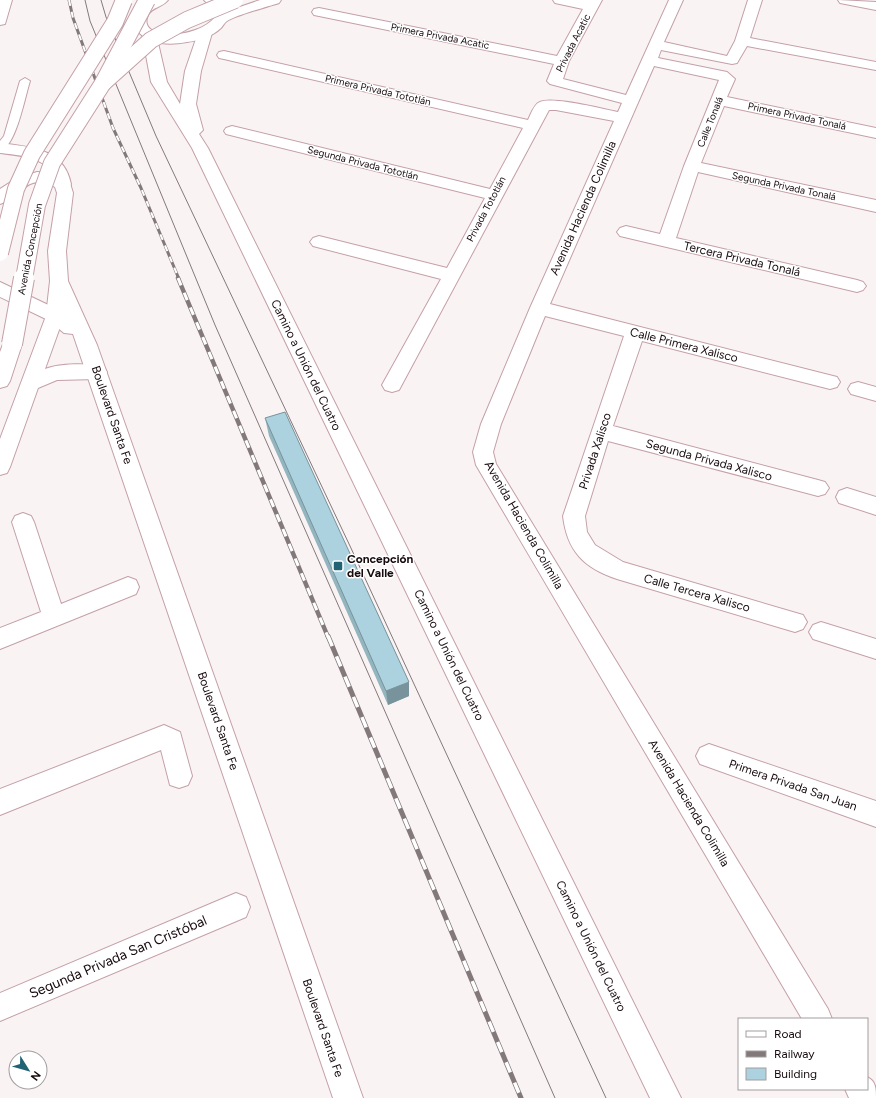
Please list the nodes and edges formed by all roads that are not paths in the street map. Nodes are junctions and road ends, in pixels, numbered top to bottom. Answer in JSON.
{"nodes":[{"id":1,"x":5,"y":0,"type":"edge"},
{"id":2,"x":124,"y":0,"type":"edge"},
{"id":3,"x":138,"y":0,"type":"edge"},
{"id":4,"x":147,"y":0,"type":"edge"},
{"id":5,"x":161,"y":0,"type":"edge"},
{"id":6,"x":211,"y":0,"type":"edge"},
{"id":7,"x":235,"y":0,"type":"edge"},
{"id":8,"x":274,"y":0,"type":"edge"},
{"id":9,"x":560,"y":0,"type":"edge"},
{"id":10,"x":676,"y":0,"type":"edge"},
{"id":11,"x":755,"y":0,"type":"edge"},
{"id":12,"x":845,"y":0,"type":"edge"},
{"id":13,"x":594,"y":3,"type":"edge"},
{"id":14,"x":876,"y":6,"type":"edge"},
{"id":15,"x":319,"y":12,"type":"dead end"},
{"id":16,"x":141,"y":16,"type":"junction"},
{"id":17,"x":222,"y":18,"type":"junction"},
{"id":18,"x":0,"y":21,"type":"edge"},
{"id":19,"x":205,"y":33,"type":"junction"},
{"id":20,"x":149,"y":34,"type":"junction"},
{"id":21,"x":742,"y":41,"type":"junction"},
{"id":22,"x":656,"y":45,"type":"junction"},
{"id":23,"x":224,"y":55,"type":"dead end"},
{"id":24,"x":562,"y":61,"type":"junction"},
{"id":25,"x":649,"y":61,"type":"junction"},
{"id":26,"x":876,"y":66,"type":"edge"},
{"id":27,"x":25,"y":81,"type":"dead end"},
{"id":28,"x":103,"y":83,"type":"junction"},
{"id":29,"x":719,"y":100,"type":"junction"},
{"id":30,"x":631,"y":101,"type":"junction"},
{"id":31,"x":623,"y":118,"type":"junction"},
{"id":32,"x":531,"y":125,"type":"junction"},
{"id":33,"x":232,"y":131,"type":"dead end"},
{"id":34,"x":876,"y":132,"type":"edge"},
{"id":35,"x":200,"y":148,"type":"junction"},
{"id":36,"x":0,"y":149,"type":"edge"},
{"id":37,"x":692,"y":166,"type":"junction"},
{"id":38,"x":63,"y":184,"type":"junction"},
{"id":39,"x":494,"y":195,"type":"junction"},
{"id":40,"x":0,"y":199,"type":"edge"},
{"id":41,"x":876,"y":206,"type":"edge"},
{"id":42,"x":626,"y":232,"type":"dead end"},
{"id":43,"x":666,"y":241,"type":"junction"},
{"id":44,"x":319,"y":242,"type":"dead end"},
{"id":45,"x":0,"y":253,"type":"edge"},
{"id":46,"x":451,"y":275,"type":"junction"},
{"id":47,"x":59,"y":281,"type":"junction"},
{"id":48,"x":858,"y":286,"type":"dead end"},
{"id":49,"x":0,"y":288,"type":"edge"},
{"id":50,"x":539,"y":308,"type":"junction"},
{"id":51,"x":55,"y":316,"type":"junction"},
{"id":52,"x":635,"y":333,"type":"junction"},
{"id":53,"x":87,"y":345,"type":"junction"},
{"id":54,"x":97,"y":372,"type":"junction"},
{"id":55,"x":0,"y":381,"type":"edge"},
{"id":56,"x":830,"y":382,"type":"dead end"},
{"id":57,"x":32,"y":383,"type":"junction"},
{"id":58,"x":392,"y":384,"type":"dead end"},
{"id":59,"x":601,"y":431,"type":"junction"},
{"id":60,"x":0,"y":467,"type":"edge"},
{"id":61,"x":818,"y":488,"type":"dead end"},
{"id":62,"x":847,"y":497,"type":"dead end"},
{"id":63,"x":876,"y":506,"type":"edge"},
{"id":64,"x":23,"y":522,"type":"dead end"},
{"id":65,"x":600,"y":561,"type":"joint"},
{"id":66,"x":128,"y":588,"type":"dead end"},
{"id":67,"x":54,"y":617,"type":"junction"},
{"id":68,"x":795,"y":622,"type":"dead end"},
{"id":69,"x":821,"y":632,"type":"dead end"},
{"id":70,"x":0,"y":639,"type":"edge"},
{"id":71,"x":876,"y":649,"type":"edge"},
{"id":72,"x":709,"y":756,"type":"dead end"},
{"id":73,"x":179,"y":776,"type":"dead end"},
{"id":74,"x":0,"y":802,"type":"edge"},
{"id":75,"x":876,"y":814,"type":"edge"},
{"id":76,"x":236,"y":907,"type":"dead end"},
{"id":77,"x":0,"y":1007,"type":"edge"},
{"id":78,"x":817,"y":1018,"type":"edge"},
{"id":79,"x":348,"y":1098,"type":"edge"},
{"id":80,"x":666,"y":1098,"type":"edge"}],
"edges":[{"from":1,"to":18,"type":"street"},
{"from":2,"to":45,"type":"street","bridge":true},
{"from":3,"to":16,"type":"street","name":"Camino a Unión del Cuatro"},
{"from":4,"to":28,"type":"street","bridge":true},
{"from":5,"to":16,"type":"street"},
{"from":6,"to":17,"type":"street"},
{"from":7,"to":28,"type":"street","bridge":true},
{"from":8,"to":17,"type":"street"},
{"from":9,"to":13,"type":"street"},
{"from":10,"to":22,"type":"street","name":"Avenida Hacienda Colimilla"},
{"from":11,"to":21,"type":"street"},
{"from":12,"to":14,"type":"street"},
{"from":13,"to":24,"type":"street","name":"Privada Acatic"},
{"from":15,"to":24,"type":"street","name":"Primera Privada Acatic"},
{"from":16,"to":20,"type":"street","name":"Camino a Unión del Cuatro"},
{"from":17,"to":19,"type":"street"},
{"from":19,"to":20,"type":"street"},
{"from":19,"to":35,"type":"street","name":"Camino a Unión del Cuatro"},
{"from":20,"to":35,"type":"street","name":"Camino a Unión del Cuatro"},
{"from":21,"to":22,"type":"street"},
{"from":21,"to":26,"type":"street"},
{"from":22,"to":25,"type":"street","name":"Avenida Hacienda Colimilla"},
{"from":23,"to":32,"type":"street","name":"Primera Privada Tototlán"},
{"from":24,"to":30,"type":"street","name":"Privada Acatic"},
{"from":25,"to":29,"type":"street","name":"Calle Tonalá"},
{"from":25,"to":30,"type":"street","name":"Avenida Hacienda Colimilla"},
{"from":27,"to":36,"type":"lane"},
{"from":28,"to":55,"type":"street","name":"Avenida Concepción","bridge":true},
{"from":29,"to":34,"type":"street","name":"Primera Privada Tonalá"},
{"from":29,"to":37,"type":"street","name":"Calle Tonalá"},
{"from":30,"to":31,"type":"street","name":"Avenida Hacienda Colimilla"},
{"from":31,"to":32,"type":"street","name":"Privada Tototlán"},
{"from":31,"to":50,"type":"street","name":"Avenida Hacienda Colimilla"},
{"from":32,"to":39,"type":"street","name":"Privada Tototlán"},
{"from":33,"to":39,"type":"street","name":"Segunda Privada Tototlán"},
{"from":35,"to":80,"type":"street","name":"Camino a Unión del Cuatro"},
{"from":36,"to":38,"type":"street"},
{"from":37,"to":41,"type":"street","name":"Segunda Privada Tonalá"},
{"from":37,"to":43,"type":"street","name":"Calle Tonalá"},
{"from":38,"to":40,"type":"street"},
{"from":38,"to":47,"type":"street"},
{"from":39,"to":46,"type":"street","name":"Privada Tototlán"},
{"from":42,"to":43,"type":"street","name":"Tercera Privada Tonalá"},
{"from":43,"to":48,"type":"street","name":"Tercera Privada Tonalá"},
{"from":44,"to":46,"type":"street"},
{"from":46,"to":58,"type":"street","name":"Privada Tototlán"},
{"from":47,"to":51,"type":"street"},
{"from":47,"to":53,"type":"street","name":"Boulevard Santa Fe"},
{"from":49,"to":51,"type":"street","name":"Boulevard Santa Fe"},
{"from":50,"to":52,"type":"street","name":"Calle Primera Xalisco"},
{"from":50,"to":78,"type":"street","name":"Avenida Hacienda Colimilla"},
{"from":51,"to":53,"type":"street","name":"Boulevard Santa Fe"},
{"from":51,"to":57,"type":"street"},
{"from":52,"to":56,"type":"street","name":"Calle Primera Xalisco"},
{"from":52,"to":59,"type":"street","name":"Privada Xalisco"},
{"from":53,"to":54,"type":"street","name":"Boulevard Santa Fe"},
{"from":54,"to":57,"type":"street"},
{"from":54,"to":79,"type":"street","name":"Boulevard Santa Fe"},
{"from":57,"to":60,"type":"street"},
{"from":59,"to":61,"type":"street","name":"Segunda Privada Xalisco"},
{"from":59,"to":65,"type":"street","name":"Privada Xalisco"},
{"from":62,"to":63,"type":"street"},
{"from":64,"to":67,"type":"street"},
{"from":65,"to":68,"type":"street","name":"Calle Tercera Xalisco"},
{"from":66,"to":67,"type":"street"},
{"from":67,"to":70,"type":"street"},
{"from":69,"to":71,"type":"street"},
{"from":72,"to":75,"type":"street","name":"Primera Privada San Juan"},
{"from":73,"to":74,"type":"street"},
{"from":76,"to":77,"type":"street","name":"Segunda Privada San Cristóbal"}]}
